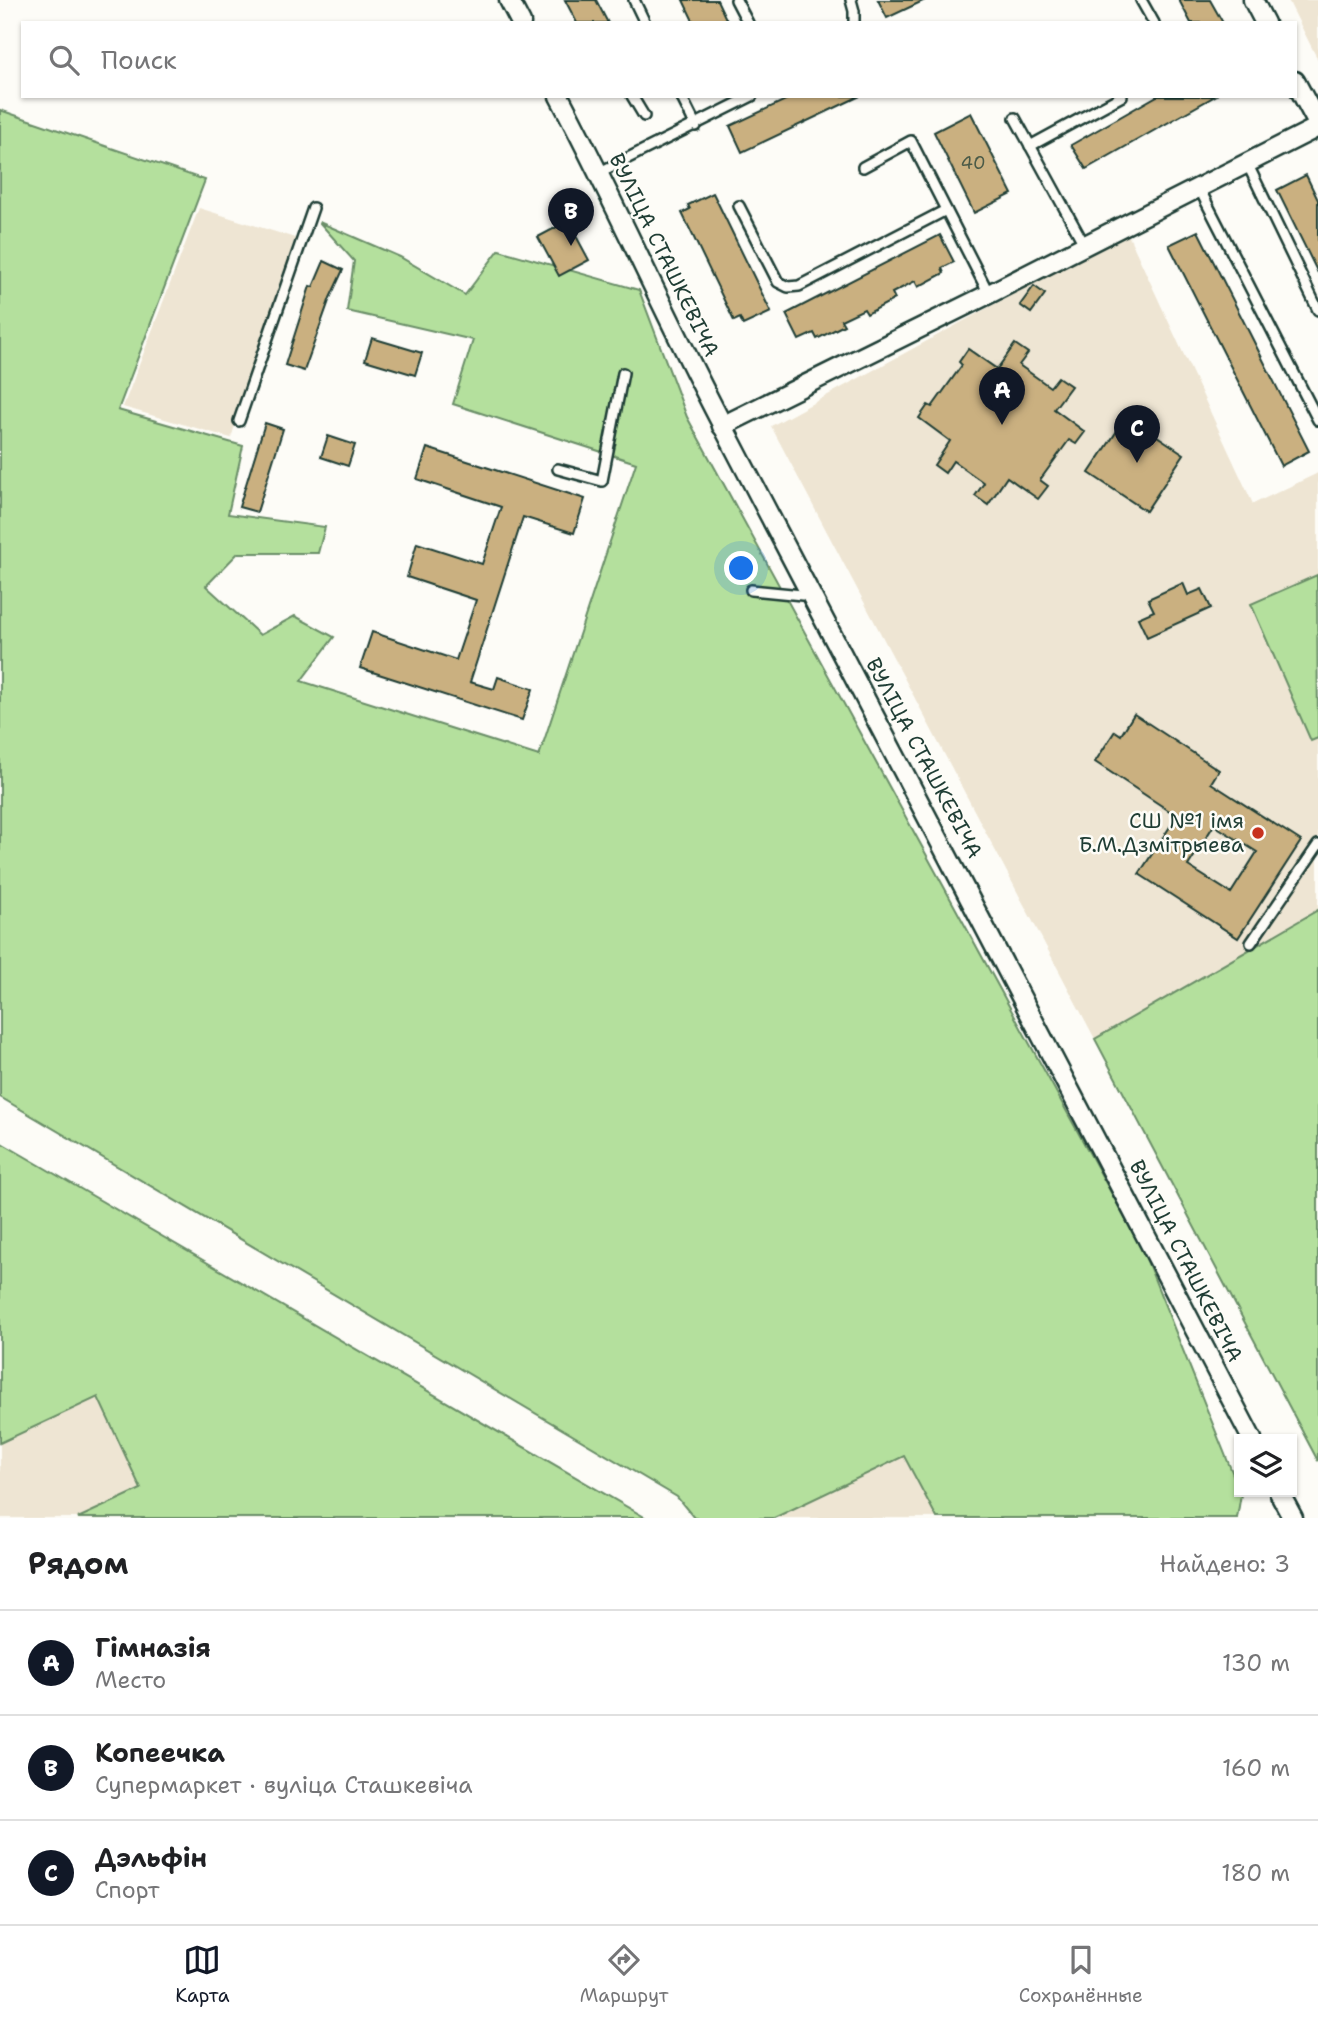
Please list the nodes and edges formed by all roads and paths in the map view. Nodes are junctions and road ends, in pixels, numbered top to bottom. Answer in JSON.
{"nodes":[{"id":1,"x":509,"y":0,"type":"edge"},
{"id":2,"x":634,"y":0,"type":"edge"},
{"id":3,"x":736,"y":0,"type":"edge"},
{"id":4,"x":850,"y":0,"type":"edge"},
{"id":5,"x":1141,"y":0,"type":"edge"},
{"id":6,"x":1253,"y":0,"type":"edge"},
{"id":7,"x":520,"y":21,"type":"edge"},
{"id":8,"x":644,"y":21,"type":"edge"},
{"id":9,"x":747,"y":21,"type":"edge"},
{"id":10,"x":854,"y":21,"type":"edge"},
{"id":11,"x":1153,"y":21,"type":"edge"},
{"id":12,"x":1264,"y":21,"type":"edge"},
{"id":13,"x":1297,"y":85,"type":"edge"},
{"id":14,"x":560,"y":98,"type":"edge"},
{"id":15,"x":633,"y":98,"type":"edge"},
{"id":16,"x":682,"y":98,"type":"edge"},
{"id":17,"x":748,"y":98,"type":"edge"},
{"id":18,"x":1118,"y":98,"type":"edge"},
{"id":19,"x":643,"y":116,"type":"dead end"},
{"id":20,"x":1015,"y":118,"type":"dead end"},
{"id":21,"x":696,"y":126,"type":"junction"},
{"id":22,"x":1318,"y":126,"type":"edge"},
{"id":23,"x":1030,"y":146,"type":"junction"},
{"id":24,"x":1247,"y":163,"type":"junction"},
{"id":25,"x":863,"y":167,"type":"dead end"},
{"id":26,"x":600,"y":172,"type":"junction"},
{"id":27,"x":1199,"y":188,"type":"junction"},
{"id":28,"x":739,"y":206,"type":"dead end"},
{"id":29,"x":313,"y":208,"type":"dead end"},
{"id":30,"x":946,"y":210,"type":"junction"},
{"id":31,"x":1084,"y":246,"type":"junction"},
{"id":32,"x":989,"y":294,"type":"junction"},
{"id":33,"x":1318,"y":310,"type":"edge"},
{"id":34,"x":623,"y":373,"type":"dead end"},
{"id":35,"x":239,"y":421,"type":"dead end"},
{"id":36,"x":1318,"y":421,"type":"edge"},
{"id":37,"x":722,"y":426,"type":"junction"},
{"id":38,"x":558,"y":469,"type":"dead end"},
{"id":39,"x":751,"y":590,"type":"dead end"},
{"id":40,"x":813,"y":596,"type":"junction"},
{"id":41,"x":1318,"y":845,"type":"edge"},
{"id":42,"x":1251,"y":943,"type":"dead end"},
{"id":43,"x":1249,"y":1434,"type":"edge"},
{"id":44,"x":1282,"y":1497,"type":"edge"},
{"id":45,"x":1293,"y":1518,"type":"edge"}],
"edges":[{"from":1,"to":7,"type":"street"},
{"from":2,"to":8,"type":"lane"},
{"from":3,"to":9,"type":"lane"},
{"from":4,"to":10,"type":"lane"},
{"from":5,"to":11,"type":"lane"},
{"from":6,"to":12,"type":"street"},
{"from":13,"to":22,"type":"street"},
{"from":14,"to":26,"type":"street","name":"ВУЛІЦА СТАШКЕВІЧА"},
{"from":15,"to":19,"type":"lane"},
{"from":16,"to":21,"type":"lane"},
{"from":17,"to":21,"type":"lane"},
{"from":18,"to":23,"type":"lane"},
{"from":20,"to":23,"type":"lane"},
{"from":21,"to":26,"type":"lane"},
{"from":22,"to":24,"type":"street"},
{"from":23,"to":31,"type":"lane"},
{"from":24,"to":27,"type":"street"},
{"from":24,"to":33,"type":"lane"},
{"from":25,"to":30,"type":"lane"},
{"from":26,"to":37,"type":"street","name":"ВУЛІЦА СТАШКЕВІЧА"},
{"from":27,"to":31,"type":"street"},
{"from":27,"to":36,"type":"lane"},
{"from":28,"to":30,"type":"lane"},
{"from":29,"to":35,"type":"lane"},
{"from":30,"to":32,"type":"lane"},
{"from":31,"to":32,"type":"street"},
{"from":32,"to":37,"type":"street"},
{"from":34,"to":38,"type":"lane"},
{"from":37,"to":40,"type":"street","name":"ВУЛІЦА СТАШКЕВІЧА"},
{"from":39,"to":40,"type":"lane"},
{"from":40,"to":43,"type":"street","name":"ВУЛІЦА СТАШКЕВІЧА"},
{"from":41,"to":42,"type":"lane"},
{"from":44,"to":45,"type":"street"}]}
